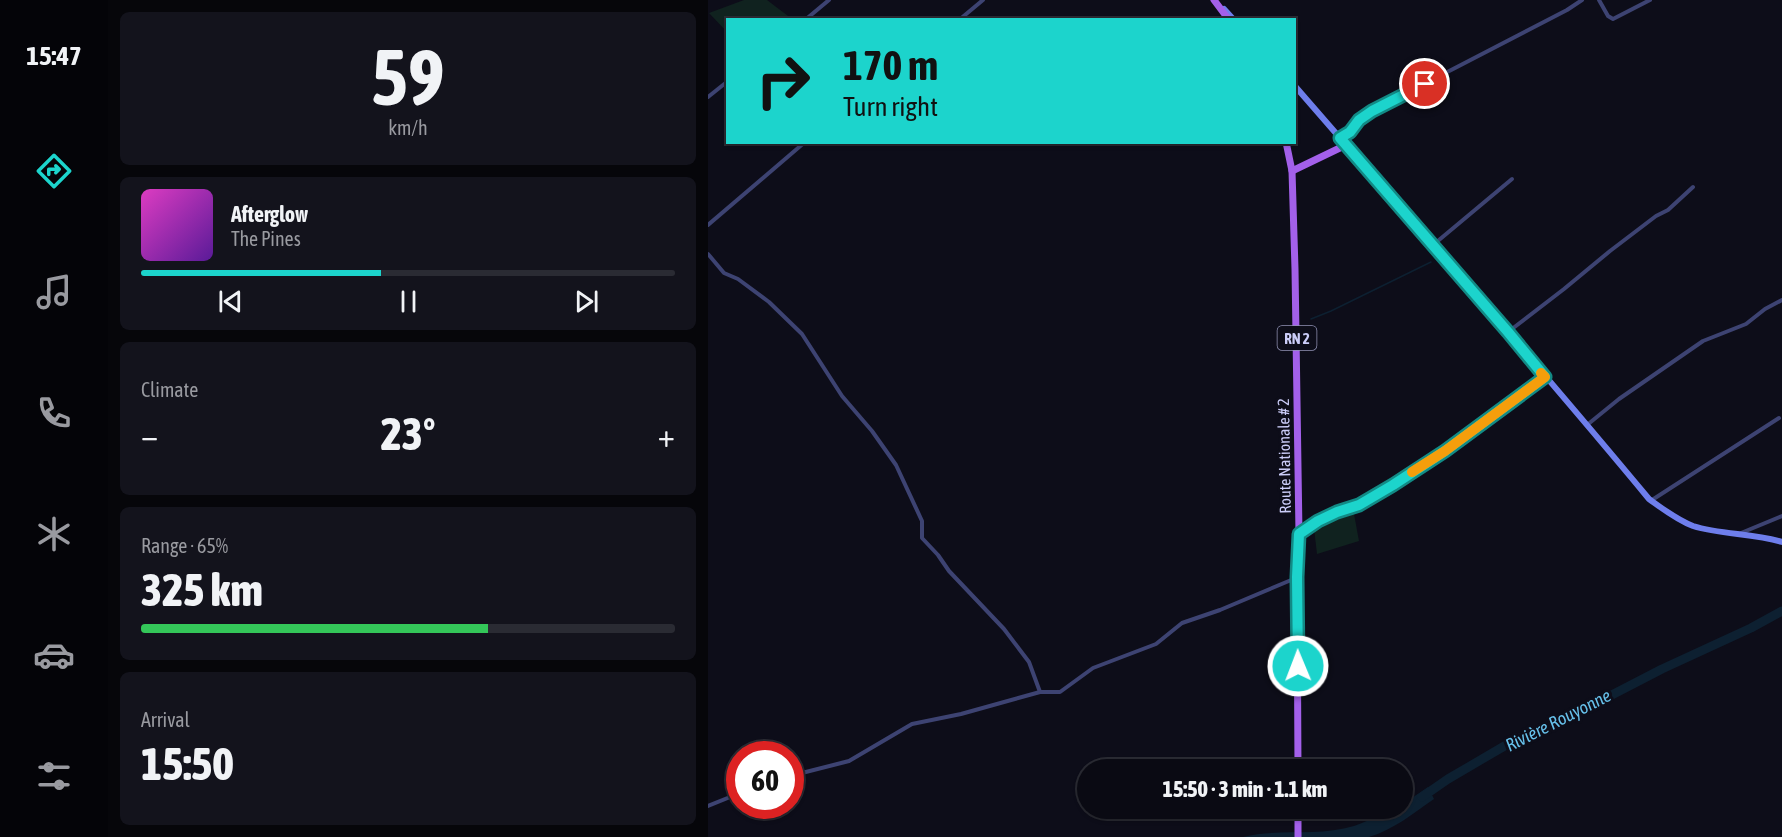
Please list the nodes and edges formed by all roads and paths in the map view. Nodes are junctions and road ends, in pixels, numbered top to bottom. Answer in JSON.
{"nodes":[{"id":1,"x":829,"y":0,"type":"edge"},
{"id":2,"x":983,"y":0,"type":"edge"},
{"id":3,"x":1214,"y":0,"type":"edge"},
{"id":4,"x":1582,"y":0,"type":"edge"},
{"id":5,"x":1599,"y":0,"type":"edge"},
{"id":6,"x":1650,"y":0,"type":"edge"},
{"id":7,"x":807,"y":18,"type":"edge"},
{"id":8,"x":961,"y":18,"type":"edge"},
{"id":9,"x":1228,"y":18,"type":"edge"},
{"id":10,"x":1232,"y":18,"type":"edge"},
{"id":11,"x":726,"y":83,"type":"edge"},
{"id":12,"x":1296,"y":87,"type":"edge"},
{"id":13,"x":708,"y":98,"type":"edge"},
{"id":14,"x":1340,"y":138,"type":"junction"},
{"id":15,"x":803,"y":144,"type":"edge"},
{"id":16,"x":1286,"y":144,"type":"edge"},
{"id":17,"x":1346,"y":145,"type":"junction"},
{"id":18,"x":1292,"y":171,"type":"junction"},
{"id":19,"x":1512,"y":179,"type":"dead end"},
{"id":20,"x":1693,"y":187,"type":"dead end"},
{"id":21,"x":708,"y":225,"type":"edge"},
{"id":22,"x":1433,"y":245,"type":"junction"},
{"id":23,"x":708,"y":254,"type":"edge"},
{"id":24,"x":1782,"y":300,"type":"edge"},
{"id":25,"x":1508,"y":332,"type":"junction"},
{"id":26,"x":1545,"y":377,"type":"junction"},
{"id":27,"x":1779,"y":418,"type":"dead end"},
{"id":28,"x":1586,"y":425,"type":"junction"},
{"id":29,"x":1651,"y":501,"type":"junction"},
{"id":30,"x":1782,"y":516,"type":"edge"},
{"id":31,"x":1741,"y":533,"type":"junction"},
{"id":32,"x":1299,"y":534,"type":"junction"},
{"id":33,"x":1782,"y":542,"type":"edge"},
{"id":34,"x":1297,"y":577,"type":"junction"},
{"id":35,"x":1040,"y":692,"type":"junction"},
{"id":36,"x":1298,"y":759,"type":"edge"},
{"id":37,"x":804,"y":772,"type":"edge"},
{"id":38,"x":726,"y":799,"type":"edge"},
{"id":39,"x":708,"y":806,"type":"edge"},
{"id":40,"x":1297,"y":819,"type":"edge"},
{"id":41,"x":1298,"y":837,"type":"edge"}],
"edges":[{"from":1,"to":7,"type":"street"},
{"from":2,"to":8,"type":"street"},
{"from":3,"to":9,"type":"main road"},
{"from":3,"to":10,"type":"main road"},
{"from":4,"to":14,"type":"street"},
{"from":5,"to":6,"type":"street"},
{"from":11,"to":13,"type":"street"},
{"from":12,"to":14,"type":"main road"},
{"from":14,"to":17,"type":"main road"},
{"from":15,"to":21,"type":"street"},
{"from":16,"to":18,"type":"main road","name":"Route Nationale # 2","number":"RN 2"},
{"from":17,"to":18,"type":"main road"},
{"from":17,"to":22,"type":"main road"},
{"from":18,"to":32,"type":"main road","name":"Route Nationale # 2","number":"RN 2"},
{"from":19,"to":22,"type":"street"},
{"from":20,"to":25,"type":"street"},
{"from":22,"to":25,"type":"main road"},
{"from":23,"to":35,"type":"street"},
{"from":24,"to":28,"type":"street"},
{"from":25,"to":26,"type":"main road"},
{"from":26,"to":28,"type":"main road"},
{"from":26,"to":32,"type":"street"},
{"from":27,"to":29,"type":"street"},
{"from":28,"to":29,"type":"main road"},
{"from":29,"to":31,"type":"main road"},
{"from":30,"to":31,"type":"street"},
{"from":31,"to":33,"type":"main road"},
{"from":32,"to":34,"type":"main road","name":"Route Nationale # 2","number":"RN 2"},
{"from":34,"to":35,"type":"street"},
{"from":34,"to":36,"type":"main road","name":"Route Nationale # 2","number":"RN 2"},
{"from":35,"to":37,"type":"street"},
{"from":38,"to":39,"type":"street"},
{"from":40,"to":41,"type":"main road"}]}
